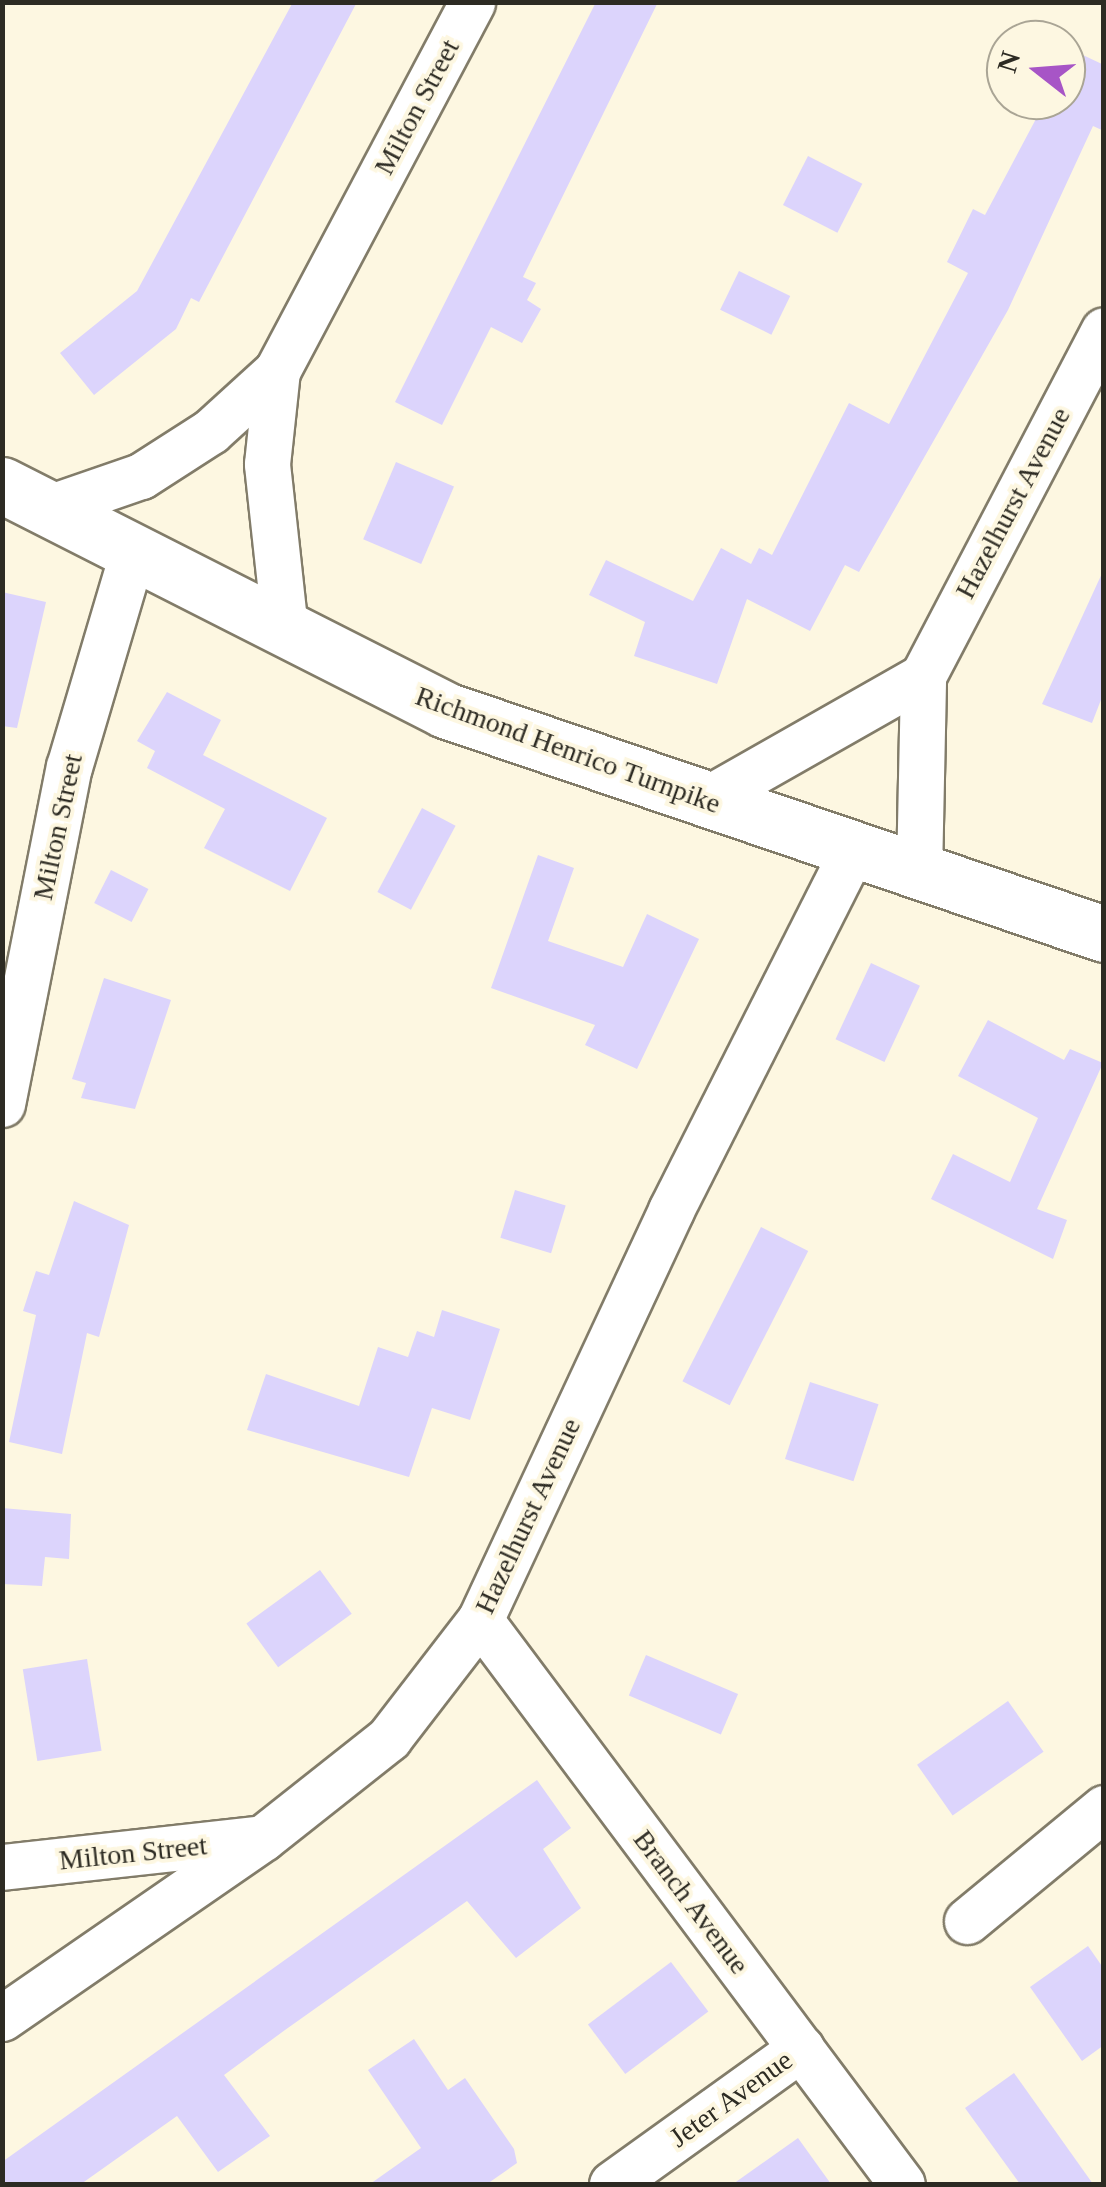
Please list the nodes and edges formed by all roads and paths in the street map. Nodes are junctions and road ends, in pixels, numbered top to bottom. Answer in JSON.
{"nodes":[{"id":1,"x":472,"y":2,"type":"edge"},
{"id":2,"x":1104,"y":330,"type":"edge"},
{"id":3,"x":277,"y":371,"type":"junction"},
{"id":4,"x":25,"y":496,"type":"edge"},
{"id":5,"x":132,"y":554,"type":"junction"},
{"id":6,"x":285,"y":630,"type":"junction"},
{"id":7,"x":924,"y":676,"type":"junction"},
{"id":8,"x":705,"y":800,"type":"junction"},
{"id":9,"x":852,"y":851,"type":"junction"},
{"id":10,"x":919,"y":873,"type":"junction"},
{"id":11,"x":1104,"y":934,"type":"edge"},
{"id":12,"x":2,"y":1104,"type":"edge"},
{"id":13,"x":480,"y":1620,"type":"junction"},
{"id":14,"x":1104,"y":1808,"type":"edge"},
{"id":15,"x":264,"y":1838,"type":"junction"},
{"id":16,"x":2,"y":1867,"type":"edge"},
{"id":17,"x":966,"y":1921,"type":"dead end"},
{"id":18,"x":2,"y":2018,"type":"edge"},
{"id":19,"x":801,"y":2048,"type":"junction"},
{"id":20,"x":612,"y":2184,"type":"edge"},
{"id":21,"x":902,"y":2184,"type":"edge"}],
"edges":[{"from":1,"to":3,"type":"street","name":"Milton Street"},
{"from":2,"to":7,"type":"street","name":"Hazelhurst Avenue"},
{"from":3,"to":4,"type":"street","name":"Milton Street"},
{"from":3,"to":6,"type":"street","name":"Milton Street"},
{"from":4,"to":5,"type":"street","name":"Richmond Henrico Turnpike"},
{"from":5,"to":6,"type":"street","name":"Richmond Henrico Turnpike"},
{"from":5,"to":12,"type":"street","name":"Milton Street"},
{"from":6,"to":8,"type":"street","name":"Richmond Henrico Turnpike"},
{"from":7,"to":8,"type":"street"},
{"from":7,"to":10,"type":"street","name":"Hazelhurst Avenue"},
{"from":8,"to":9,"type":"street","name":"Richmond Henrico Turnpike"},
{"from":9,"to":10,"type":"street","name":"Richmond Henrico Turnpike"},
{"from":9,"to":13,"type":"street","name":"Hazelhurst Avenue"},
{"from":10,"to":11,"type":"street","name":"Richmond Henrico Turnpike"},
{"from":13,"to":15,"type":"street","name":"Hazelhurst Avenue"},
{"from":13,"to":19,"type":"street","name":"Branch Avenue"},
{"from":14,"to":17,"type":"street"},
{"from":15,"to":16,"type":"street","name":"Milton Street"},
{"from":15,"to":18,"type":"street","name":"Hazelhurst Avenue"},
{"from":19,"to":20,"type":"street","name":"Jeter Avenue"},
{"from":19,"to":21,"type":"street","name":"Branch Avenue"}]}
